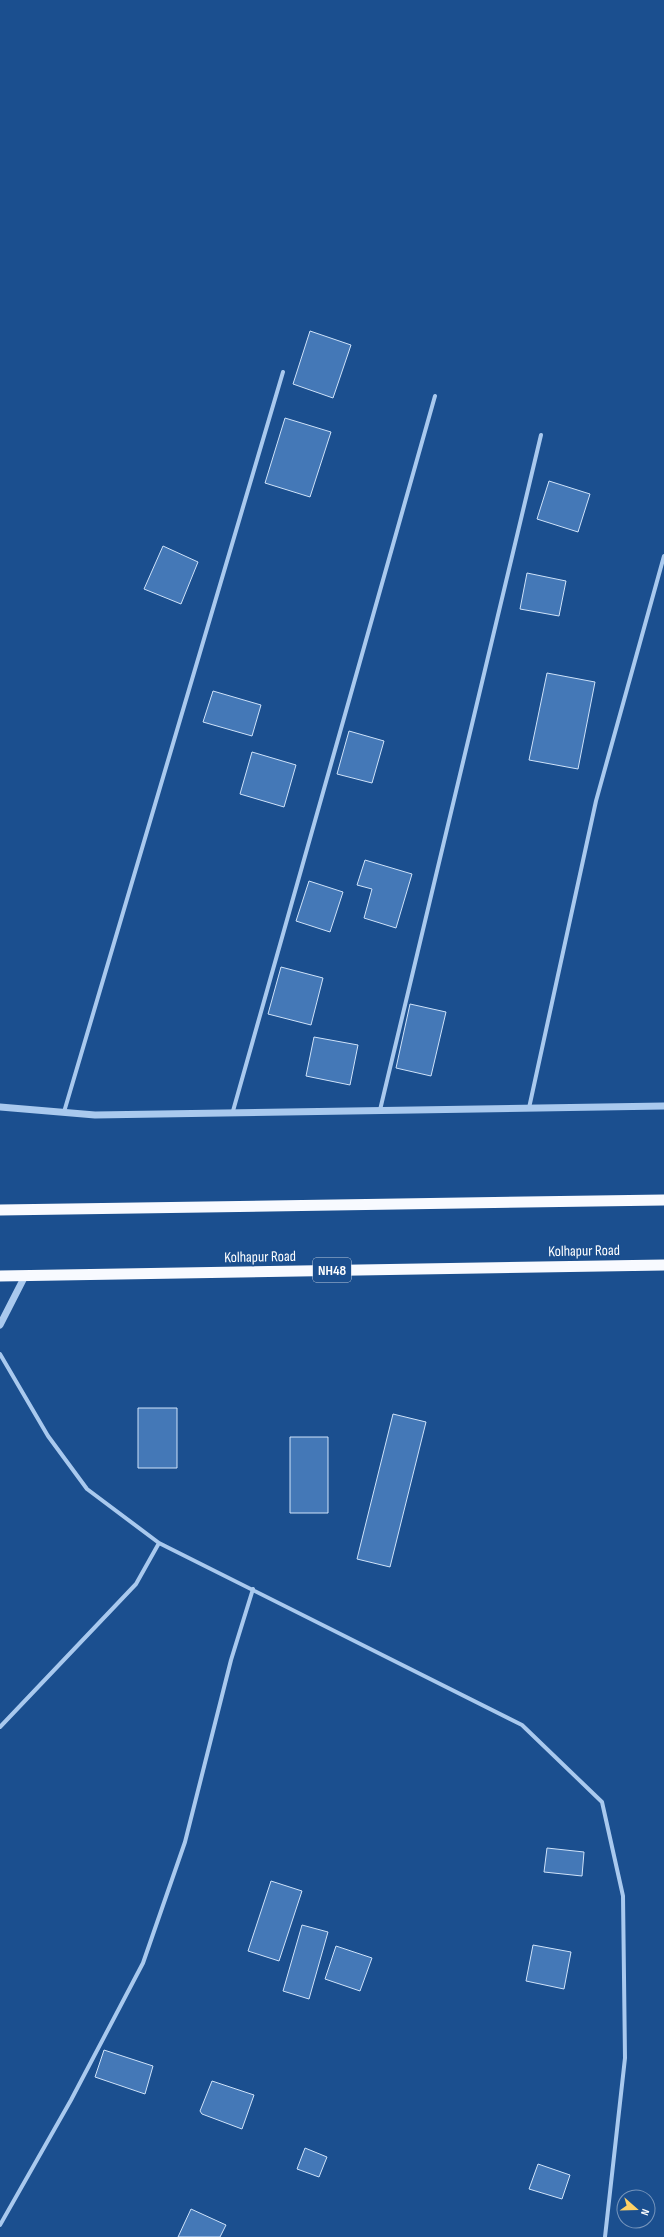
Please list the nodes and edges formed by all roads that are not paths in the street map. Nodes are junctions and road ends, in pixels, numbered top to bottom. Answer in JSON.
{"nodes":[{"id":1,"x":282,"y":372,"type":"dead end"},
{"id":2,"x":435,"y":396,"type":"dead end"},
{"id":3,"x":541,"y":436,"type":"dead end"},
{"id":4,"x":664,"y":556,"type":"edge"},
{"id":5,"x":664,"y":1106,"type":"edge"},
{"id":6,"x":0,"y":1108,"type":"edge"},
{"id":7,"x":529,"y":1108,"type":"junction"},
{"id":8,"x":380,"y":1110,"type":"junction"},
{"id":9,"x":234,"y":1111,"type":"junction"},
{"id":10,"x":64,"y":1112,"type":"junction"},
{"id":11,"x":664,"y":1200,"type":"edge"},
{"id":12,"x":0,"y":1210,"type":"edge"},
{"id":13,"x":664,"y":1265,"type":"edge"},
{"id":14,"x":0,"y":1276,"type":"edge"},
{"id":15,"x":25,"y":1276,"type":"junction"},
{"id":16,"x":0,"y":1324,"type":"edge"},
{"id":17,"x":0,"y":1354,"type":"edge"},
{"id":18,"x":159,"y":1543,"type":"junction"},
{"id":19,"x":253,"y":1589,"type":"junction"},
{"id":20,"x":0,"y":1727,"type":"edge"},
{"id":21,"x":0,"y":2225,"type":"edge"},
{"id":22,"x":605,"y":2237,"type":"edge"}],
"edges":[{"from":1,"to":10,"type":"street"},
{"from":2,"to":9,"type":"street"},
{"from":3,"to":8,"type":"street"},
{"from":4,"to":7,"type":"street"},
{"from":5,"to":7,"type":"street"},
{"from":6,"to":10,"type":"street"},
{"from":7,"to":8,"type":"street"},
{"from":8,"to":9,"type":"street"},
{"from":9,"to":10,"type":"street"},
{"from":11,"to":12,"type":"highway"},
{"from":13,"to":15,"type":"highway","name":"Kolhapur Road","number":"NH48"},
{"from":14,"to":15,"type":"highway","name":"Kolhapur Road","number":"NH48"},
{"from":15,"to":16,"type":"street"},
{"from":17,"to":18,"type":"street"},
{"from":18,"to":19,"type":"street"},
{"from":18,"to":20,"type":"street"},
{"from":19,"to":21,"type":"street"},
{"from":19,"to":22,"type":"street"}]}
